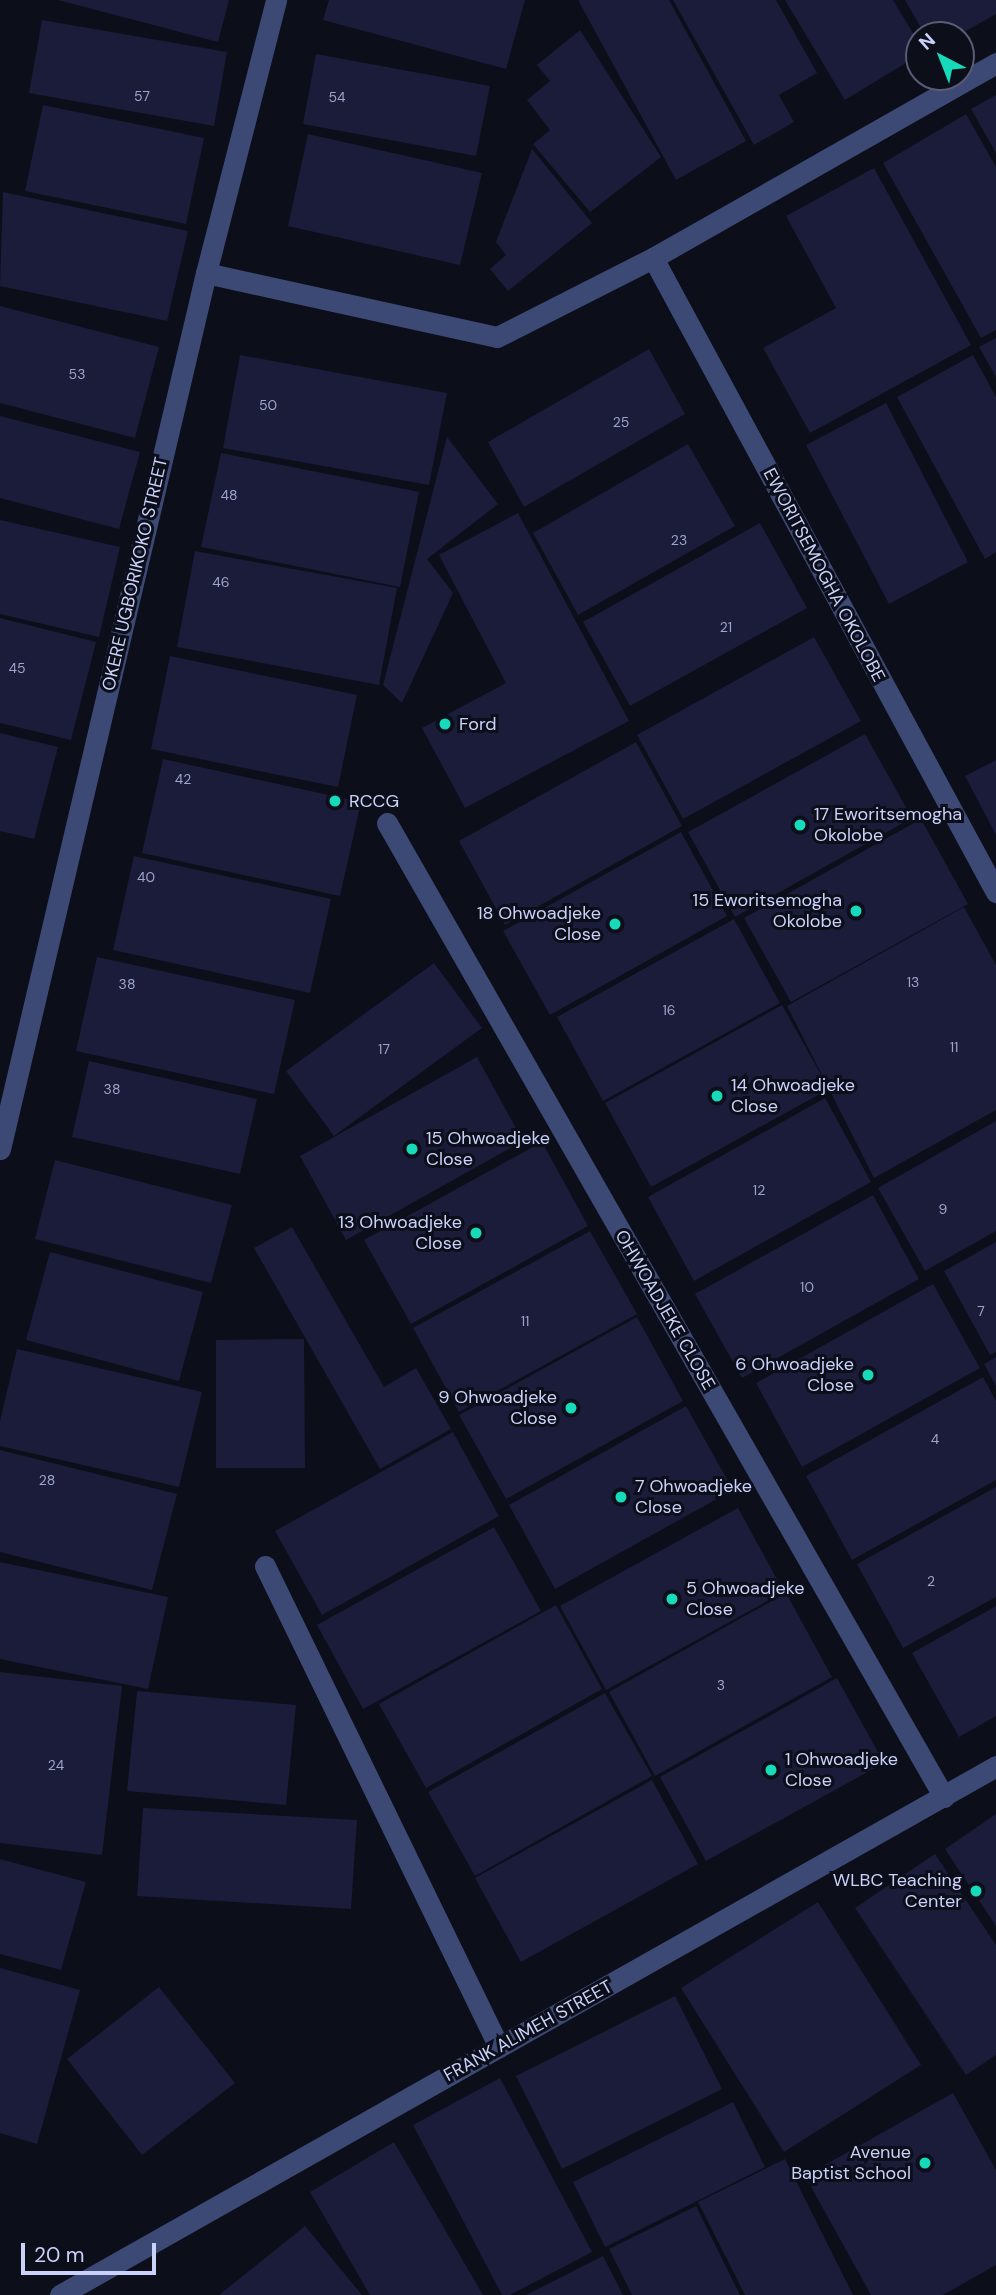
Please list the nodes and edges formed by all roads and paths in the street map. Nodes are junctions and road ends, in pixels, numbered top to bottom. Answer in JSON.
{"nodes":[{"id":1,"x":276,"y":0,"type":"edge"},
{"id":2,"x":996,"y":63,"type":"edge"},
{"id":3,"x":653,"y":258,"type":"junction"},
{"id":4,"x":206,"y":272,"type":"junction"},
{"id":5,"x":387,"y":823,"type":"dead end"},
{"id":6,"x":996,"y":892,"type":"edge"},
{"id":7,"x":6,"y":1087,"type":"edge"},
{"id":8,"x":0,"y":1149,"type":"edge"},
{"id":9,"x":265,"y":1566,"type":"dead end"},
{"id":10,"x":996,"y":1766,"type":"edge"},
{"id":11,"x":944,"y":1797,"type":"junction"},
{"id":12,"x":499,"y":2048,"type":"junction"},
{"id":13,"x":60,"y":2295,"type":"edge"}],
"edges":[{"from":1,"to":4,"type":"street","name":"OKERE UGBORIKOKO STREET"},
{"from":2,"to":3,"type":"street"},
{"from":3,"to":4,"type":"street"},
{"from":3,"to":6,"type":"street","name":"EWORITSEMOGHA OKOLOBE"},
{"from":4,"to":7,"type":"street","name":"OKERE UGBORIKOKO STREET"},
{"from":5,"to":11,"type":"street","name":"OHWOADJEKE CLOSE"},
{"from":7,"to":8,"type":"street","name":"OKERE UGBORIKOKO STREET"},
{"from":9,"to":12,"type":"street"},
{"from":10,"to":11,"type":"street","name":"FRANK ALIMEH STREET"},
{"from":11,"to":12,"type":"street","name":"FRANK ALIMEH STREET"},
{"from":12,"to":13,"type":"street","name":"FRANK ALIMEH STREET"}]}
